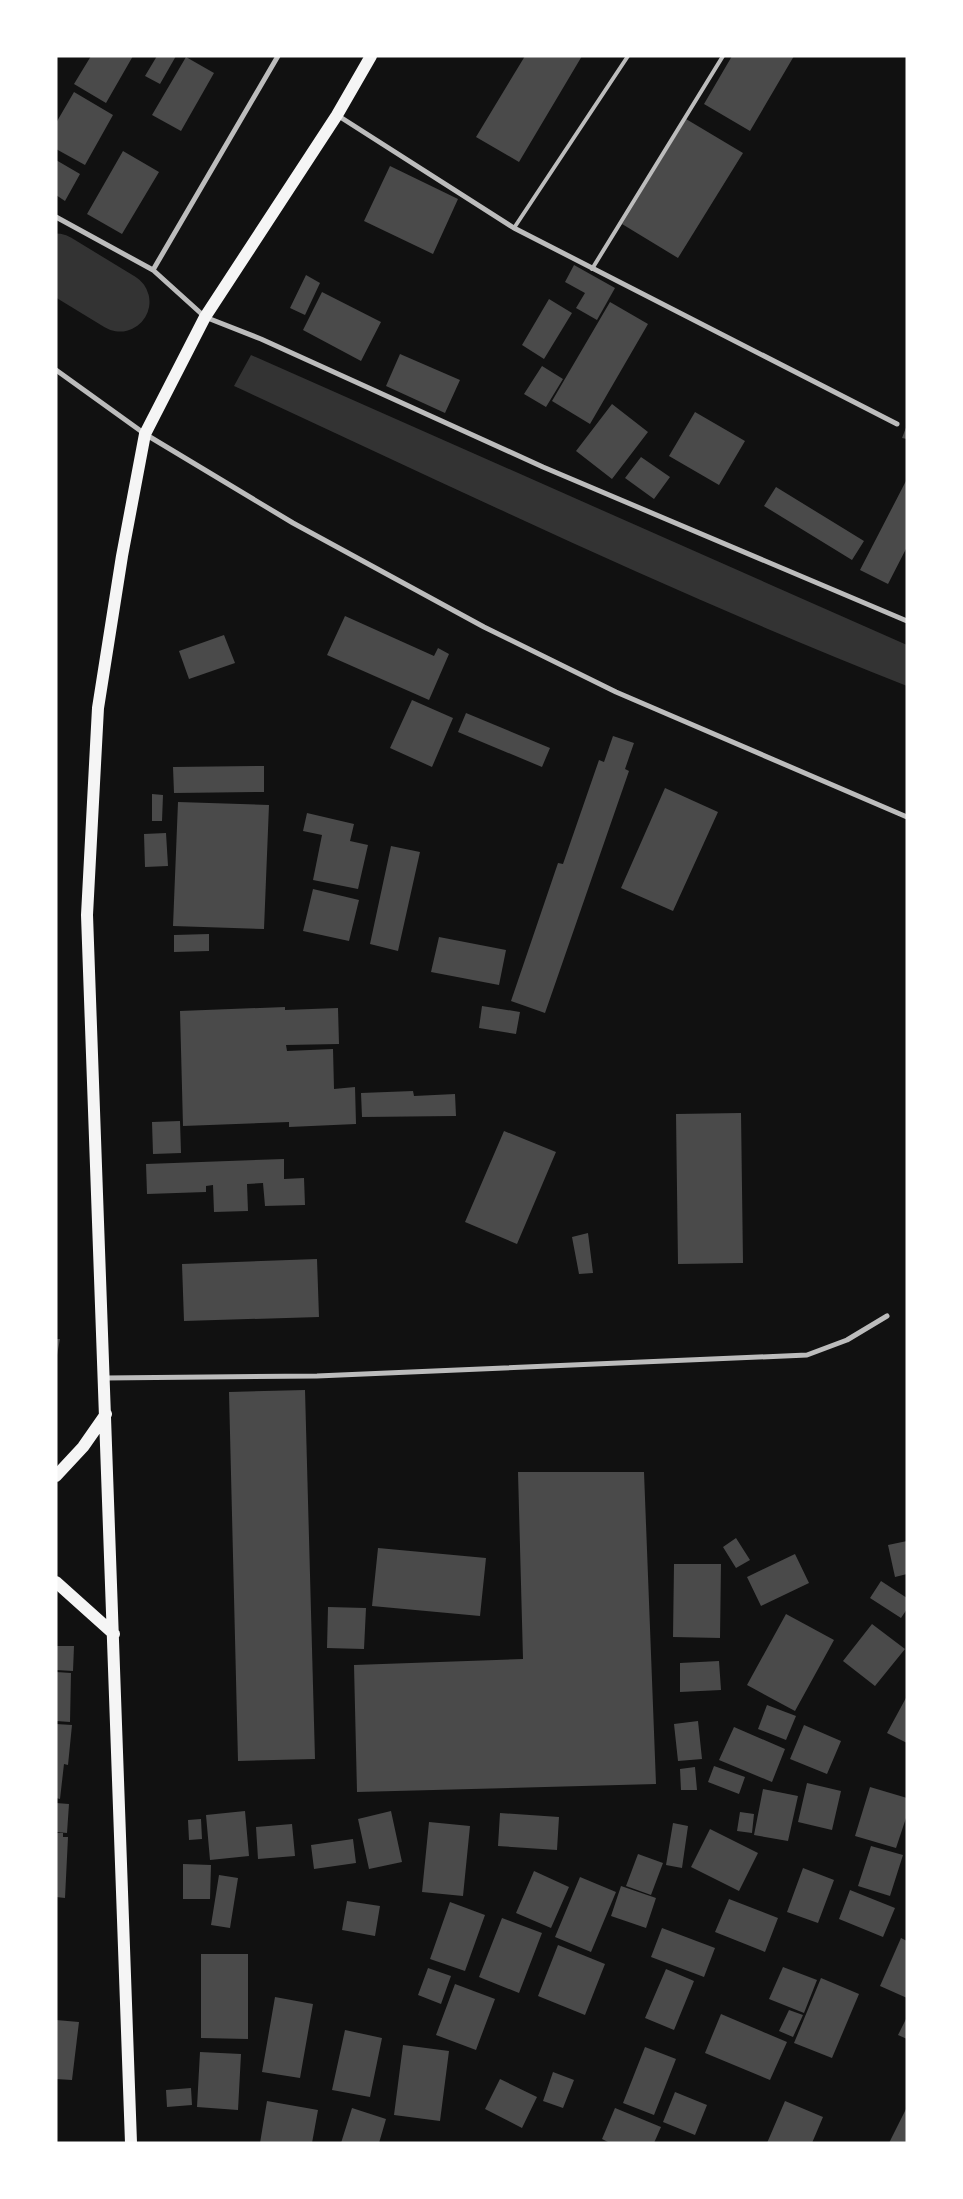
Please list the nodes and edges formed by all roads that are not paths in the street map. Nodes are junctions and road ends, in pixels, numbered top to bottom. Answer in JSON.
{"nodes":[{"id":1,"x":278,"y":56,"type":"edge"},
{"id":2,"x":371,"y":56,"type":"edge"},
{"id":3,"x":628,"y":56,"type":"edge"},
{"id":4,"x":723,"y":56,"type":"edge"},
{"id":5,"x":337,"y":115,"type":"junction"},
{"id":6,"x":56,"y":217,"type":"edge"},
{"id":7,"x":514,"y":228,"type":"junction"},
{"id":8,"x":153,"y":270,"type":"junction"},
{"id":9,"x":592,"y":270,"type":"junction"},
{"id":10,"x":205,"y":317,"type":"junction"},
{"id":11,"x":56,"y":370,"type":"edge"},
{"id":12,"x":897,"y":424,"type":"dead end"},
{"id":13,"x":145,"y":434,"type":"junction"},
{"id":14,"x":907,"y":621,"type":"edge"},
{"id":15,"x":907,"y":817,"type":"edge"},
{"id":16,"x":888,"y":1316,"type":"dead end"},
{"id":17,"x":105,"y":1378,"type":"junction"},
{"id":18,"x":106,"y":1414,"type":"junction"},
{"id":19,"x":56,"y":1476,"type":"edge"},
{"id":20,"x":56,"y":1582,"type":"edge"},
{"id":21,"x":114,"y":1634,"type":"junction"},
{"id":22,"x":131,"y":2143,"type":"edge"}],
"edges":[{"from":1,"to":8,"type":"street"},
{"from":2,"to":5,"type":"main road"},
{"from":3,"to":7,"type":"lane"},
{"from":4,"to":9,"type":"lane"},
{"from":5,"to":7,"type":"street"},
{"from":5,"to":10,"type":"main road"},
{"from":6,"to":8,"type":"street"},
{"from":7,"to":9,"type":"street"},
{"from":8,"to":10,"type":"street"},
{"from":9,"to":12,"type":"street"},
{"from":10,"to":13,"type":"main road"},
{"from":10,"to":14,"type":"street"},
{"from":11,"to":13,"type":"street"},
{"from":13,"to":15,"type":"street"},
{"from":13,"to":17,"type":"main road"},
{"from":16,"to":17,"type":"street"},
{"from":17,"to":18,"type":"main road"},
{"from":18,"to":19,"type":"main road"},
{"from":18,"to":21,"type":"main road"},
{"from":20,"to":21,"type":"main road"},
{"from":21,"to":22,"type":"main road"}]}
